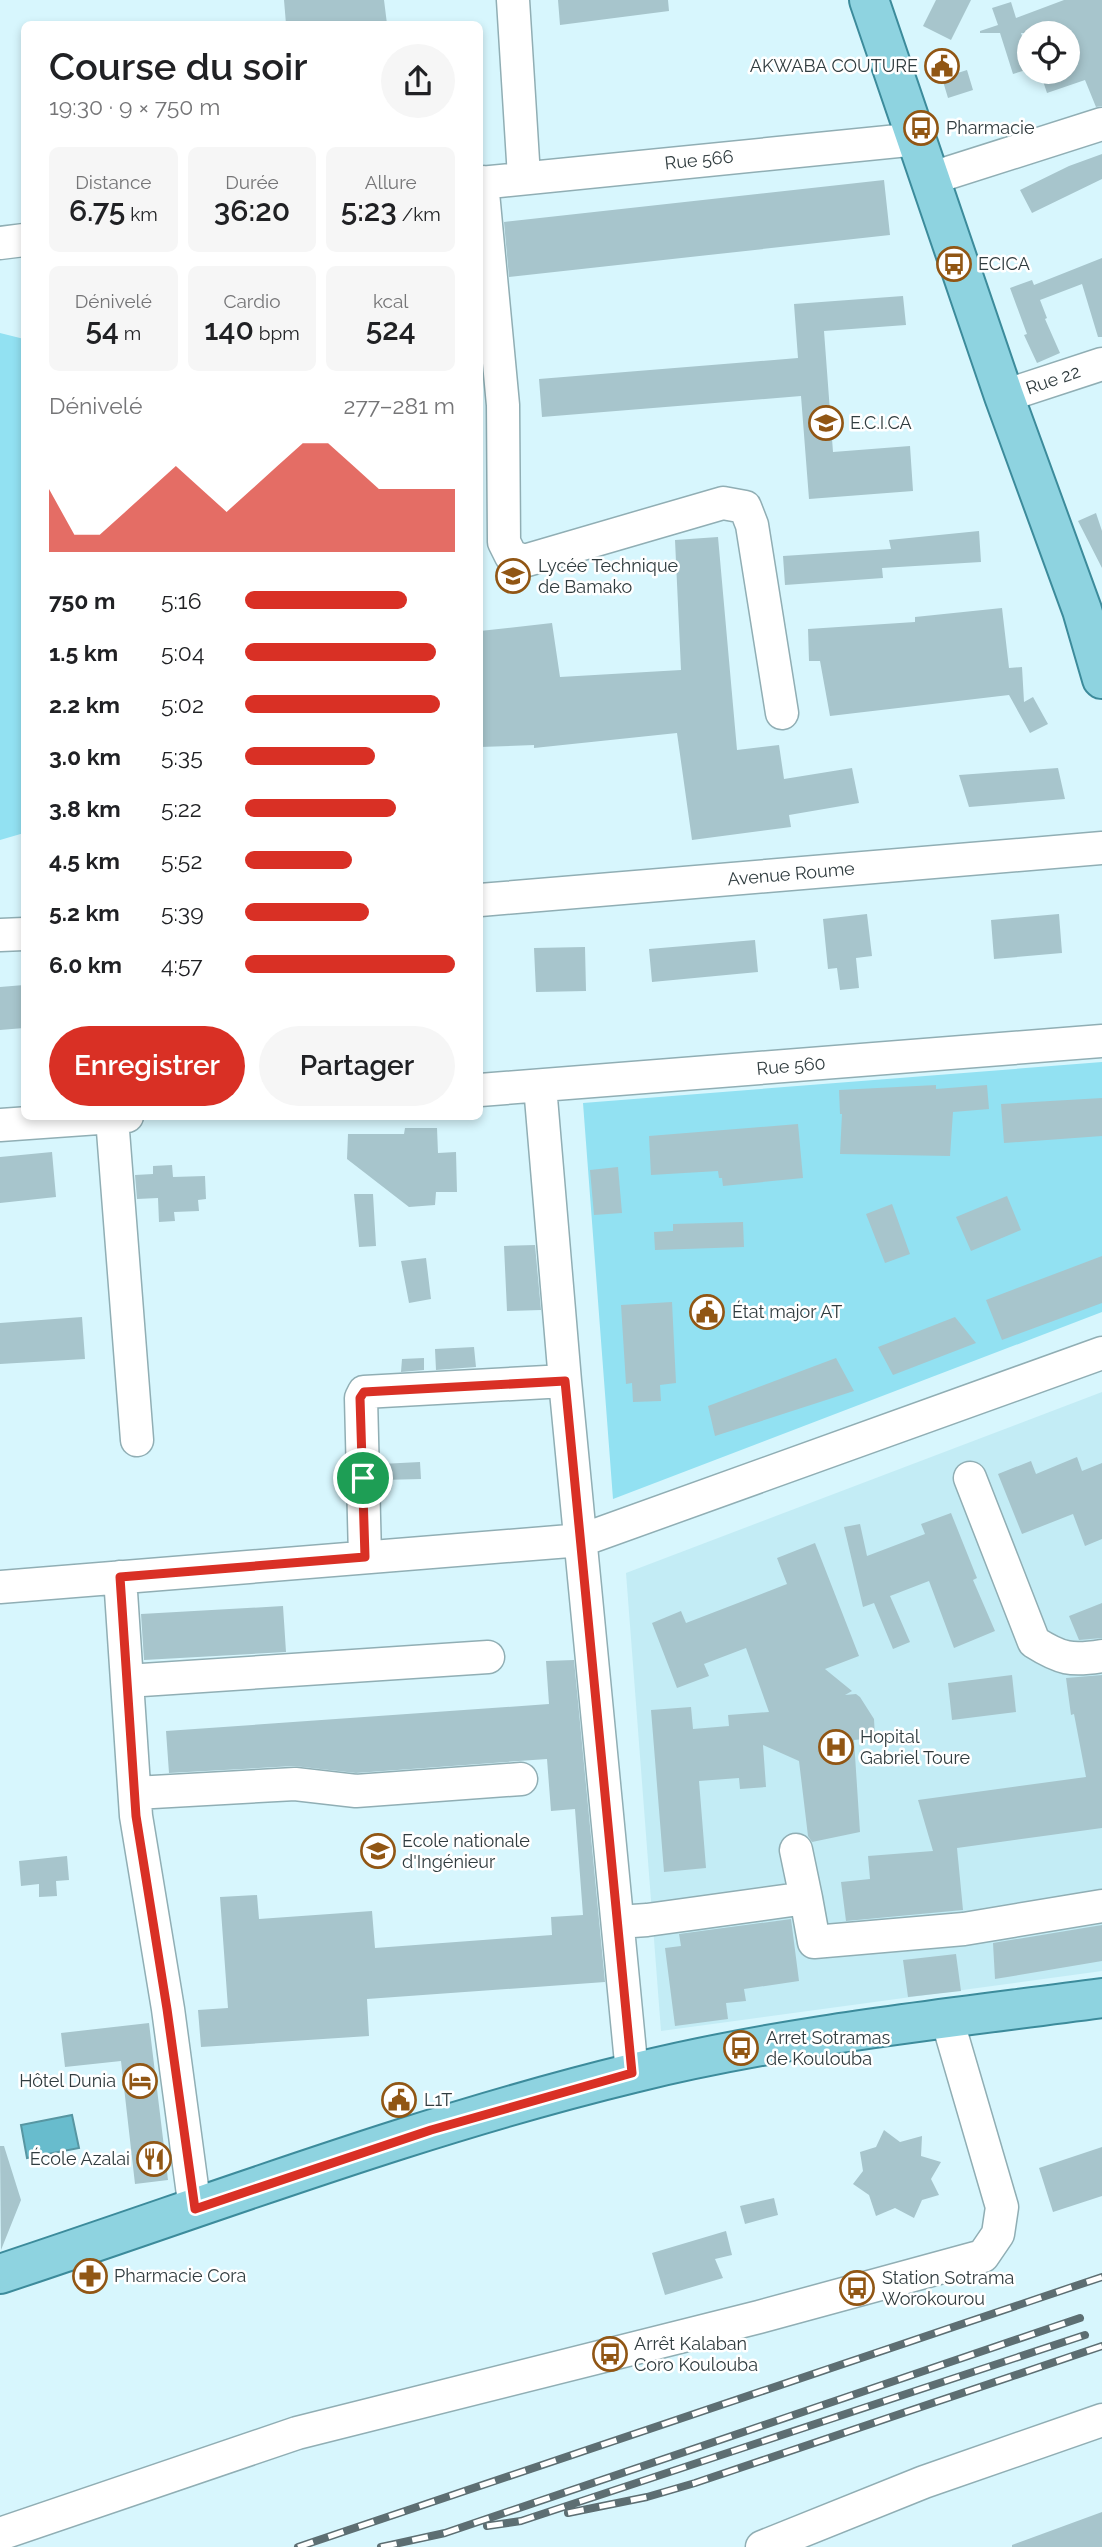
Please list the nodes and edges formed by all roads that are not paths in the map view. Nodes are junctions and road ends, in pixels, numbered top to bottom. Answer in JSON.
{"nodes":[{"id":1,"x":513,"y":0,"type":"edge"},
{"id":2,"x":869,"y":0,"type":"edge"},
{"id":3,"x":1102,"y":124,"type":"edge"},
{"id":4,"x":918,"y":139,"type":"junction"},
{"id":5,"x":524,"y":177,"type":"junction"},
{"id":6,"x":929,"y":179,"type":"junction"},
{"id":7,"x":483,"y":183,"type":"edge"},
{"id":8,"x":483,"y":203,"type":"edge"},
{"id":9,"x":21,"y":240,"type":"edge"},
{"id":10,"x":0,"y":243,"type":"edge"},
{"id":11,"x":1102,"y":364,"type":"edge"},
{"id":12,"x":1004,"y":396,"type":"junction"},
{"id":13,"x":1092,"y":607,"type":"edge"},
{"id":14,"x":1102,"y":679,"type":"edge"},
{"id":15,"x":782,"y":713,"type":"dead end"},
{"id":16,"x":1102,"y":848,"type":"edge"},
{"id":17,"x":483,"y":900,"type":"edge"},
{"id":18,"x":21,"y":934,"type":"edge"},
{"id":19,"x":0,"y":935,"type":"edge"},
{"id":20,"x":1102,"y":1041,"type":"edge"},
{"id":21,"x":540,"y":1086,"type":"junction"},
{"id":22,"x":483,"y":1090,"type":"edge"},
{"id":23,"x":74,"y":1120,"type":"edge"},
{"id":24,"x":119,"y":1120,"type":"edge"},
{"id":25,"x":0,"y":1125,"type":"edge"},
{"id":26,"x":1102,"y":1353,"type":"edge"},
{"id":27,"x":565,"y":1381,"type":"junction"},
{"id":28,"x":138,"y":1440,"type":"dead end"},
{"id":29,"x":970,"y":1478,"type":"dead end"},
{"id":30,"x":582,"y":1540,"type":"junction"},
{"id":31,"x":365,"y":1557,"type":"junction"},
{"id":32,"x":120,"y":1577,"type":"junction"},
{"id":33,"x":0,"y":1587,"type":"edge"},
{"id":34,"x":1102,"y":1656,"type":"edge"},
{"id":35,"x":488,"y":1657,"type":"dead end"},
{"id":36,"x":127,"y":1681,"type":"junction"},
{"id":37,"x":522,"y":1779,"type":"dead end"},
{"id":38,"x":135,"y":1793,"type":"junction"},
{"id":39,"x":796,"y":1850,"type":"dead end"},
{"id":40,"x":806,"y":1898,"type":"junction"},
{"id":41,"x":1102,"y":1906,"type":"edge"},
{"id":42,"x":618,"y":1922,"type":"junction"},
{"id":43,"x":1102,"y":1998,"type":"edge"},
{"id":44,"x":947,"y":2019,"type":"junction"},
{"id":45,"x":632,"y":2073,"type":"junction"},
{"id":46,"x":195,"y":2209,"type":"junction"},
{"id":47,"x":0,"y":2274,"type":"edge"},
{"id":48,"x":1102,"y":2420,"type":"edge"},
{"id":49,"x":0,"y":2534,"type":"edge"},
{"id":50,"x":762,"y":2547,"type":"edge"}],
"edges":[{"from":1,"to":5,"type":"street"},
{"from":2,"to":4,"type":"main road"},
{"from":3,"to":6,"type":"street"},
{"from":4,"to":5,"type":"street","name":"Rue 566"},
{"from":4,"to":6,"type":"main road"},
{"from":5,"to":7,"type":"street","name":"Rue 566"},
{"from":6,"to":12,"type":"main road"},
{"from":8,"to":15,"type":"street"},
{"from":9,"to":10,"type":"street"},
{"from":11,"to":12,"type":"street","name":"Rue 22"},
{"from":12,"to":13,"type":"main road"},
{"from":13,"to":14,"type":"main road"},
{"from":16,"to":17,"type":"street","name":"Avenue Roume"},
{"from":18,"to":19,"type":"street"},
{"from":20,"to":21,"type":"street","name":"Rue 560"},
{"from":21,"to":22,"type":"street","name":"Rue 560"},
{"from":21,"to":27,"type":"street"},
{"from":23,"to":25,"type":"street"},
{"from":24,"to":28,"type":"street"},
{"from":26,"to":30,"type":"street"},
{"from":27,"to":30,"type":"street"},
{"from":27,"to":31,"type":"street"},
{"from":29,"to":34,"type":"street"},
{"from":30,"to":31,"type":"street"},
{"from":30,"to":42,"type":"street"},
{"from":31,"to":32,"type":"street"},
{"from":32,"to":33,"type":"street"},
{"from":32,"to":36,"type":"street"},
{"from":35,"to":36,"type":"street"},
{"from":36,"to":38,"type":"street"},
{"from":37,"to":38,"type":"street"},
{"from":38,"to":46,"type":"street"},
{"from":39,"to":40,"type":"street"},
{"from":40,"to":41,"type":"street"},
{"from":40,"to":42,"type":"street"},
{"from":42,"to":45,"type":"street"},
{"from":43,"to":44,"type":"main road"},
{"from":44,"to":45,"type":"main road"},
{"from":44,"to":49,"type":"street"},
{"from":45,"to":46,"type":"main road"},
{"from":46,"to":47,"type":"main road"},
{"from":48,"to":50,"type":"street"}]}
